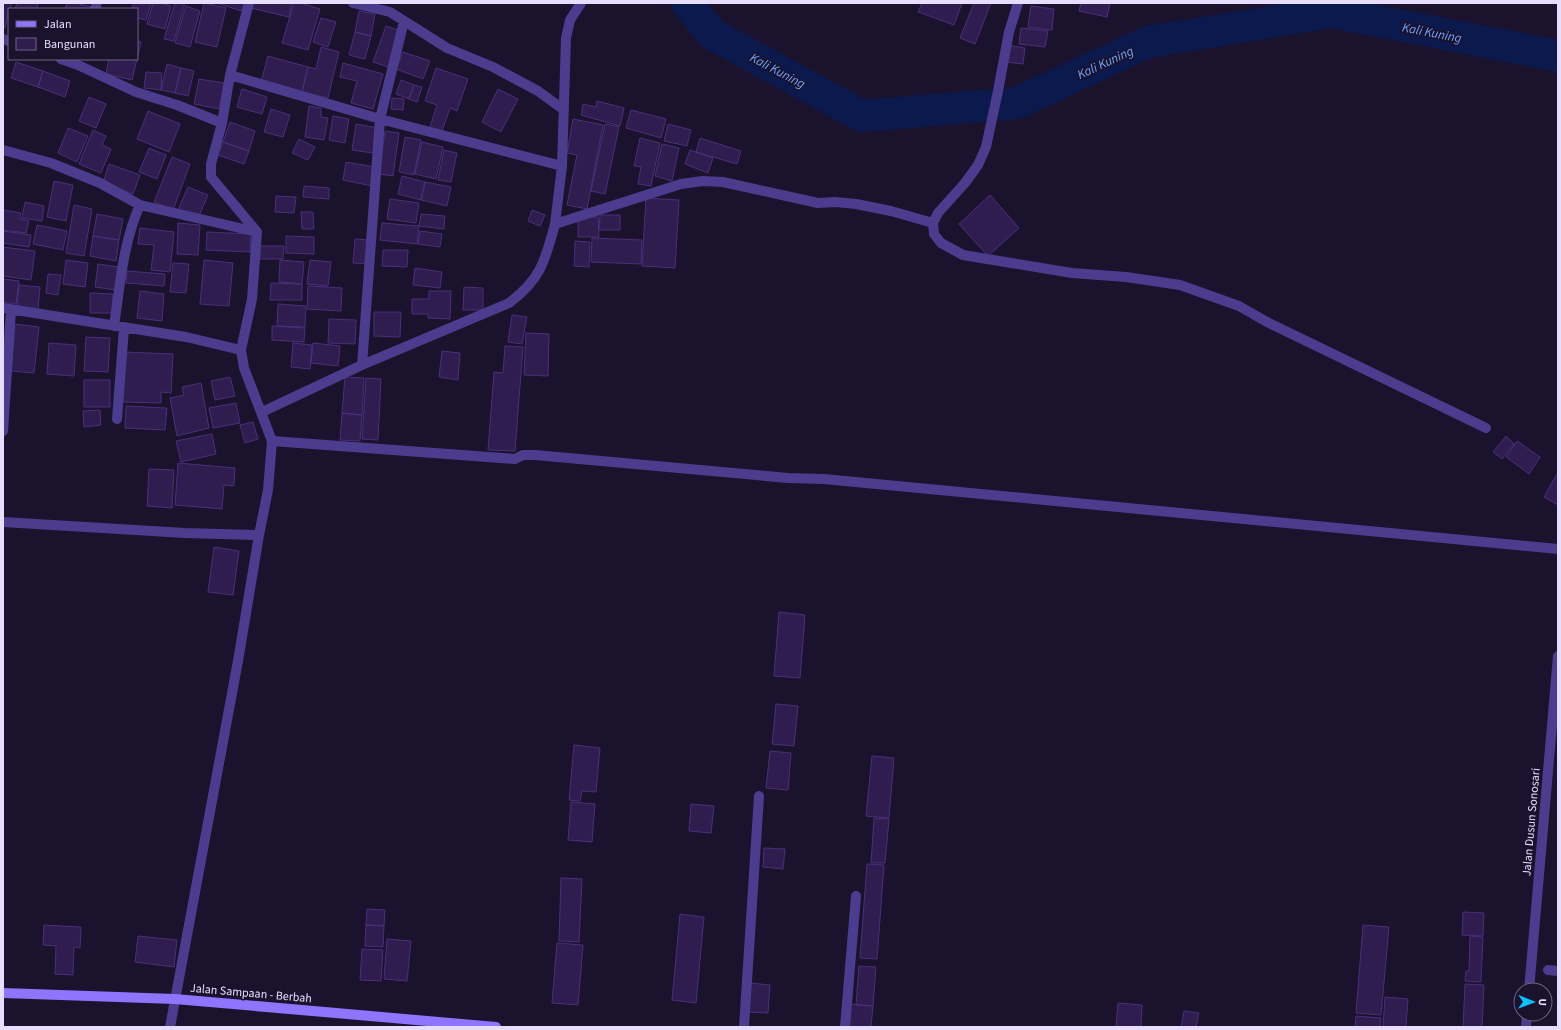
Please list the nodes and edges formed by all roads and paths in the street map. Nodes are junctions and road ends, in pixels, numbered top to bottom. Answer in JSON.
{"nodes":[{"id":1,"x":249,"y":3,"type":"edge"},
{"id":2,"x":353,"y":3,"type":"edge"},
{"id":3,"x":581,"y":3,"type":"edge"},
{"id":4,"x":1018,"y":3,"type":"edge"},
{"id":5,"x":404,"y":21,"type":"junction"},
{"id":6,"x":67,"y":60,"type":"edge"},
{"id":7,"x":79,"y":62,"type":"edge"},
{"id":8,"x":230,"y":76,"type":"junction"},
{"id":9,"x":564,"y":110,"type":"junction"},
{"id":10,"x":380,"y":119,"type":"junction"},
{"id":11,"x":222,"y":122,"type":"junction"},
{"id":12,"x":3,"y":150,"type":"edge"},
{"id":13,"x":562,"y":166,"type":"junction"},
{"id":14,"x":140,"y":205,"type":"junction"},
{"id":15,"x":933,"y":222,"type":"junction"},
{"id":16,"x":555,"y":224,"type":"junction"},
{"id":17,"x":257,"y":232,"type":"junction"},
{"id":18,"x":7,"y":309,"type":"edge"},
{"id":19,"x":114,"y":326,"type":"junction"},
{"id":20,"x":124,"y":328,"type":"junction"},
{"id":21,"x":241,"y":350,"type":"junction"},
{"id":22,"x":362,"y":365,"type":"junction"},
{"id":23,"x":262,"y":412,"type":"junction"},
{"id":24,"x":117,"y":419,"type":"dead end"},
{"id":25,"x":1486,"y":428,"type":"dead end"},
{"id":26,"x":3,"y":431,"type":"edge"},
{"id":27,"x":272,"y":441,"type":"junction"},
{"id":28,"x":3,"y":522,"type":"edge"},
{"id":29,"x":259,"y":535,"type":"junction"},
{"id":30,"x":1558,"y":549,"type":"edge"},
{"id":31,"x":1558,"y":656,"type":"edge"},
{"id":32,"x":760,"y":796,"type":"dead end"},
{"id":33,"x":856,"y":896,"type":"dead end"},
{"id":34,"x":1531,"y":982,"type":"edge"},
{"id":35,"x":3,"y":993,"type":"edge"},
{"id":36,"x":175,"y":999,"type":"junction"},
{"id":37,"x":170,"y":1027,"type":"edge"},
{"id":38,"x":496,"y":1027,"type":"edge"},
{"id":39,"x":744,"y":1027,"type":"edge"},
{"id":40,"x":845,"y":1027,"type":"edge"}],
"edges":[{"from":1,"to":8,"type":"street"},
{"from":2,"to":5,"type":"street"},
{"from":3,"to":9,"type":"street"},
{"from":4,"to":15,"type":"street"},
{"from":5,"to":9,"type":"street"},
{"from":5,"to":10,"type":"street"},
{"from":6,"to":7,"type":"street"},
{"from":7,"to":11,"type":"street"},
{"from":8,"to":10,"type":"street"},
{"from":8,"to":11,"type":"street"},
{"from":9,"to":13,"type":"street"},
{"from":10,"to":13,"type":"street"},
{"from":10,"to":22,"type":"street"},
{"from":11,"to":17,"type":"street"},
{"from":12,"to":14,"type":"street"},
{"from":13,"to":16,"type":"street"},
{"from":14,"to":17,"type":"street"},
{"from":14,"to":19,"type":"street"},
{"from":15,"to":16,"type":"street"},
{"from":15,"to":25,"type":"street"},
{"from":16,"to":22,"type":"street"},
{"from":17,"to":21,"type":"street"},
{"from":18,"to":19,"type":"street"},
{"from":18,"to":26,"type":"street"},
{"from":19,"to":20,"type":"street"},
{"from":20,"to":21,"type":"street"},
{"from":20,"to":24,"type":"street"},
{"from":21,"to":23,"type":"street"},
{"from":22,"to":23,"type":"street"},
{"from":23,"to":27,"type":"street"},
{"from":27,"to":29,"type":"street"},
{"from":27,"to":30,"type":"street"},
{"from":28,"to":29,"type":"street"},
{"from":29,"to":36,"type":"street"},
{"from":31,"to":34,"type":"street","name":"Jalan Dusun Sonosari"},
{"from":32,"to":39,"type":"street"},
{"from":33,"to":40,"type":"street"},
{"from":35,"to":36,"type":"main road","name":"Jalan Sampaan - Berbah"},
{"from":36,"to":37,"type":"street"},
{"from":36,"to":38,"type":"main road","name":"Jalan Sampaan - Berbah"}]}
